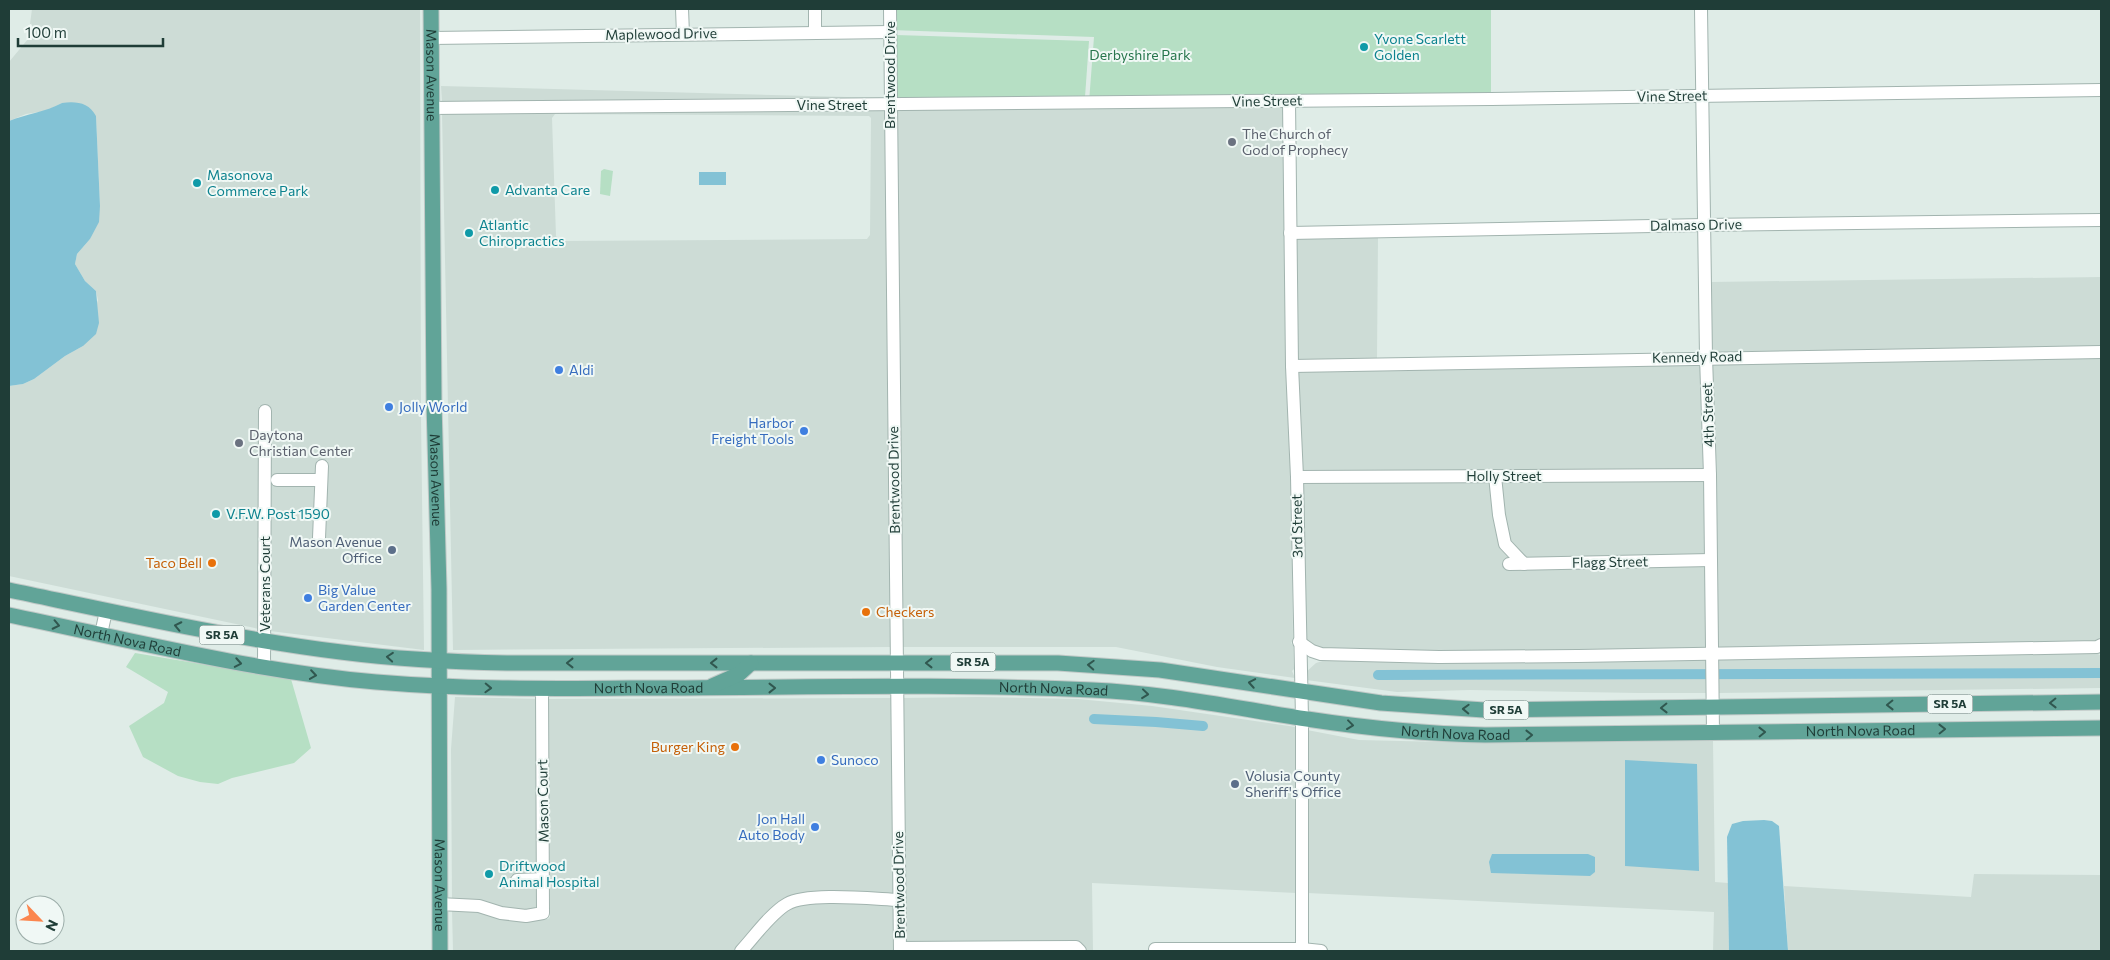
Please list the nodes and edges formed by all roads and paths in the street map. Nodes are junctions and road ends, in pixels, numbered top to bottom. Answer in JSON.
{"nodes":[{"id":1,"x":431,"y":9,"type":"edge"},
{"id":2,"x":682,"y":9,"type":"edge"},
{"id":3,"x":815,"y":9,"type":"edge"},
{"id":4,"x":890,"y":9,"type":"edge"},
{"id":5,"x":1701,"y":9,"type":"edge"},
{"id":6,"x":816,"y":32,"type":"junction"},
{"id":7,"x":890,"y":32,"type":"junction"},
{"id":8,"x":683,"y":34,"type":"junction"},
{"id":9,"x":431,"y":38,"type":"junction"},
{"id":10,"x":2101,"y":90,"type":"edge"},
{"id":11,"x":1702,"y":95,"type":"junction"},
{"id":12,"x":1288,"y":101,"type":"junction"},
{"id":13,"x":891,"y":104,"type":"junction"},
{"id":14,"x":432,"y":108,"type":"junction"},
{"id":15,"x":2101,"y":220,"type":"edge"},
{"id":16,"x":1704,"y":225,"type":"junction"},
{"id":17,"x":1290,"y":233,"type":"junction"},
{"id":18,"x":2101,"y":352,"type":"edge"},
{"id":19,"x":1706,"y":357,"type":"junction"},
{"id":20,"x":1292,"y":366,"type":"junction"},
{"id":21,"x":264,"y":411,"type":"dead end"},
{"id":22,"x":322,"y":466,"type":"dead end"},
{"id":23,"x":1710,"y":475,"type":"junction"},
{"id":24,"x":1495,"y":476,"type":"junction"},
{"id":25,"x":1296,"y":477,"type":"junction"},
{"id":26,"x":277,"y":480,"type":"dead end"},
{"id":27,"x":322,"y":480,"type":"junction"},
{"id":28,"x":320,"y":538,"type":"dead end"},
{"id":29,"x":1711,"y":560,"type":"junction"},
{"id":30,"x":1509,"y":564,"type":"dead end"},
{"id":31,"x":1524,"y":564,"type":"junction"},
{"id":32,"x":9,"y":590,"type":"edge"},
{"id":33,"x":106,"y":611,"type":"junction"},
{"id":34,"x":9,"y":614,"type":"edge"},
{"id":35,"x":101,"y":634,"type":"junction"},
{"id":36,"x":264,"y":642,"type":"junction"},
{"id":37,"x":1299,"y":642,"type":"junction"},
{"id":38,"x":2100,"y":647,"type":"edge"},
{"id":39,"x":1712,"y":653,"type":"junction"},
{"id":40,"x":1322,"y":654,"type":"junction"},
{"id":41,"x":439,"y":661,"type":"junction"},
{"id":42,"x":751,"y":663,"type":"junction"},
{"id":43,"x":896,"y":663,"type":"junction"},
{"id":44,"x":264,"y":668,"type":"junction"},
{"id":45,"x":1300,"y":671,"type":"junction"},
{"id":46,"x":439,"y":686,"type":"junction"},
{"id":47,"x":706,"y":688,"type":"junction"},
{"id":48,"x":896,"y":688,"type":"junction"},
{"id":49,"x":542,"y":689,"type":"junction"},
{"id":50,"x":1300,"y":692,"type":"junction"},
{"id":51,"x":1712,"y":701,"type":"junction"},
{"id":52,"x":2101,"y":702,"type":"edge"},
{"id":53,"x":1302,"y":718,"type":"junction"},
{"id":54,"x":2101,"y":728,"type":"edge"},
{"id":55,"x":1713,"y":732,"type":"junction"},
{"id":56,"x":544,"y":879,"type":"junction"},
{"id":57,"x":517,"y":880,"type":"dead end"},
{"id":58,"x":899,"y":900,"type":"junction"},
{"id":59,"x":439,"y":904,"type":"junction"},
{"id":60,"x":1155,"y":949,"type":"dead end"},
{"id":61,"x":900,"y":950,"type":"edge"},
{"id":62,"x":1302,"y":950,"type":"edge"},
{"id":63,"x":440,"y":951,"type":"edge"},
{"id":64,"x":742,"y":951,"type":"edge"},
{"id":65,"x":1080,"y":951,"type":"edge"},
{"id":66,"x":1321,"y":951,"type":"edge"}],
"edges":[{"from":1,"to":9,"type":"main road","name":"Mason Avenue"},
{"from":2,"to":8,"type":"street"},
{"from":3,"to":6,"type":"street"},
{"from":4,"to":7,"type":"street","name":"Brentwood Drive"},
{"from":5,"to":11,"type":"street","name":"4th Street"},
{"from":6,"to":7,"type":"street","name":"Maplewood Drive"},
{"from":6,"to":8,"type":"street","name":"Maplewood Drive"},
{"from":7,"to":13,"type":"street","name":"Brentwood Drive"},
{"from":8,"to":9,"type":"street","name":"Maplewood Drive"},
{"from":9,"to":14,"type":"main road","name":"Mason Avenue"},
{"from":10,"to":11,"type":"street","name":"Vine Street"},
{"from":11,"to":12,"type":"street","name":"Vine Street"},
{"from":11,"to":16,"type":"street","name":"4th Street"},
{"from":12,"to":13,"type":"street","name":"Vine Street"},
{"from":12,"to":17,"type":"street","name":"3rd Street"},
{"from":13,"to":14,"type":"street","name":"Vine Street"},
{"from":13,"to":43,"type":"street","name":"Brentwood Drive"},
{"from":14,"to":41,"type":"main road","name":"Mason Avenue"},
{"from":15,"to":16,"type":"street","name":"Dalmaso Drive"},
{"from":16,"to":17,"type":"street","name":"Dalmaso Drive"},
{"from":16,"to":19,"type":"street","name":"4th Street"},
{"from":17,"to":20,"type":"street","name":"3rd Street"},
{"from":18,"to":19,"type":"street","name":"Kennedy Road"},
{"from":19,"to":20,"type":"street","name":"Kennedy Road"},
{"from":19,"to":23,"type":"street","name":"4th Street"},
{"from":20,"to":25,"type":"street","name":"3rd Street"},
{"from":21,"to":36,"type":"street","name":"Veterans Court"},
{"from":22,"to":27,"type":"street"},
{"from":23,"to":24,"type":"street","name":"Holly Street"},
{"from":23,"to":29,"type":"street","name":"4th Street"},
{"from":24,"to":25,"type":"street","name":"Holly Street"},
{"from":24,"to":31,"type":"street"},
{"from":25,"to":37,"type":"street","name":"3rd Street"},
{"from":26,"to":27,"type":"street"},
{"from":27,"to":28,"type":"street"},
{"from":29,"to":31,"type":"street","name":"Flagg Street"},
{"from":29,"to":39,"type":"street","name":"4th Street"},
{"from":30,"to":31,"type":"street","name":"Flagg Street"},
{"from":32,"to":33,"type":"main road","name":"North Nova Road","number":"SR 5A"},
{"from":33,"to":35,"type":"street"},
{"from":36,"to":33,"type":"main road","name":"North Nova Road","number":"SR 5A","one_way":true},
{"from":34,"to":35,"type":"main road","name":"North Nova Road","number":"SR 5A","one_way":true},
{"from":35,"to":44,"type":"main road","name":"North Nova Road","number":"SR 5A","one_way":true},
{"from":41,"to":36,"type":"main road","name":"North Nova Road","number":"SR 5A","one_way":true},
{"from":36,"to":44,"type":"street","name":"Veterans Court"},
{"from":37,"to":40,"type":"street"},
{"from":37,"to":45,"type":"street","name":"3rd Street"},
{"from":38,"to":39,"type":"street"},
{"from":39,"to":40,"type":"street"},
{"from":39,"to":51,"type":"street","name":"4th Street"},
{"from":40,"to":45,"type":"street"},
{"from":42,"to":41,"type":"main road","name":"North Nova Road","number":"SR 5A","one_way":true},
{"from":41,"to":46,"type":"main road","name":"Mason Avenue"},
{"from":42,"to":43,"type":"main road","name":"North Nova Road","number":"SR 5A"},
{"from":42,"to":47,"type":"main road"},
{"from":43,"to":48,"type":"street","name":"Brentwood Drive"},
{"from":50,"to":43,"type":"main road","name":"North Nova Road","number":"SR 5A","one_way":true},
{"from":44,"to":46,"type":"main road","name":"North Nova Road","number":"SR 5A","one_way":true},
{"from":45,"to":50,"type":"street","name":"3rd Street"},
{"from":46,"to":49,"type":"main road","name":"North Nova Road","number":"SR 5A","one_way":true},
{"from":46,"to":59,"type":"main road","name":"Mason Avenue"},
{"from":47,"to":48,"type":"main road","name":"North Nova Road","number":"SR 5A","one_way":true},
{"from":47,"to":49,"type":"main road","name":"North Nova Road","number":"SR 5A"},
{"from":48,"to":53,"type":"main road","name":"North Nova Road","number":"SR 5A","one_way":true},
{"from":48,"to":58,"type":"street","name":"Brentwood Drive"},
{"from":49,"to":56,"type":"street","name":"Mason Court"},
{"from":51,"to":50,"type":"main road","name":"North Nova Road","number":"SR 5A","one_way":true},
{"from":50,"to":53,"type":"street","name":"3rd Street"},
{"from":52,"to":51,"type":"main road","name":"North Nova Road","number":"SR 5A","one_way":true},
{"from":51,"to":55,"type":"street","name":"4th Street"},
{"from":53,"to":55,"type":"main road","name":"North Nova Road","number":"SR 5A","one_way":true},
{"from":53,"to":62,"type":"street","name":"3rd Street"},
{"from":55,"to":54,"type":"main road","name":"North Nova Road","number":"SR 5A","one_way":true},
{"from":56,"to":57,"type":"street"},
{"from":56,"to":59,"type":"street","name":"Mason Court"},
{"from":58,"to":61,"type":"street","name":"Brentwood Drive"},
{"from":58,"to":64,"type":"street"},
{"from":59,"to":63,"type":"main road","name":"Mason Avenue"},
{"from":60,"to":62,"type":"street"},
{"from":61,"to":65,"type":"street"},
{"from":62,"to":66,"type":"street"}]}
